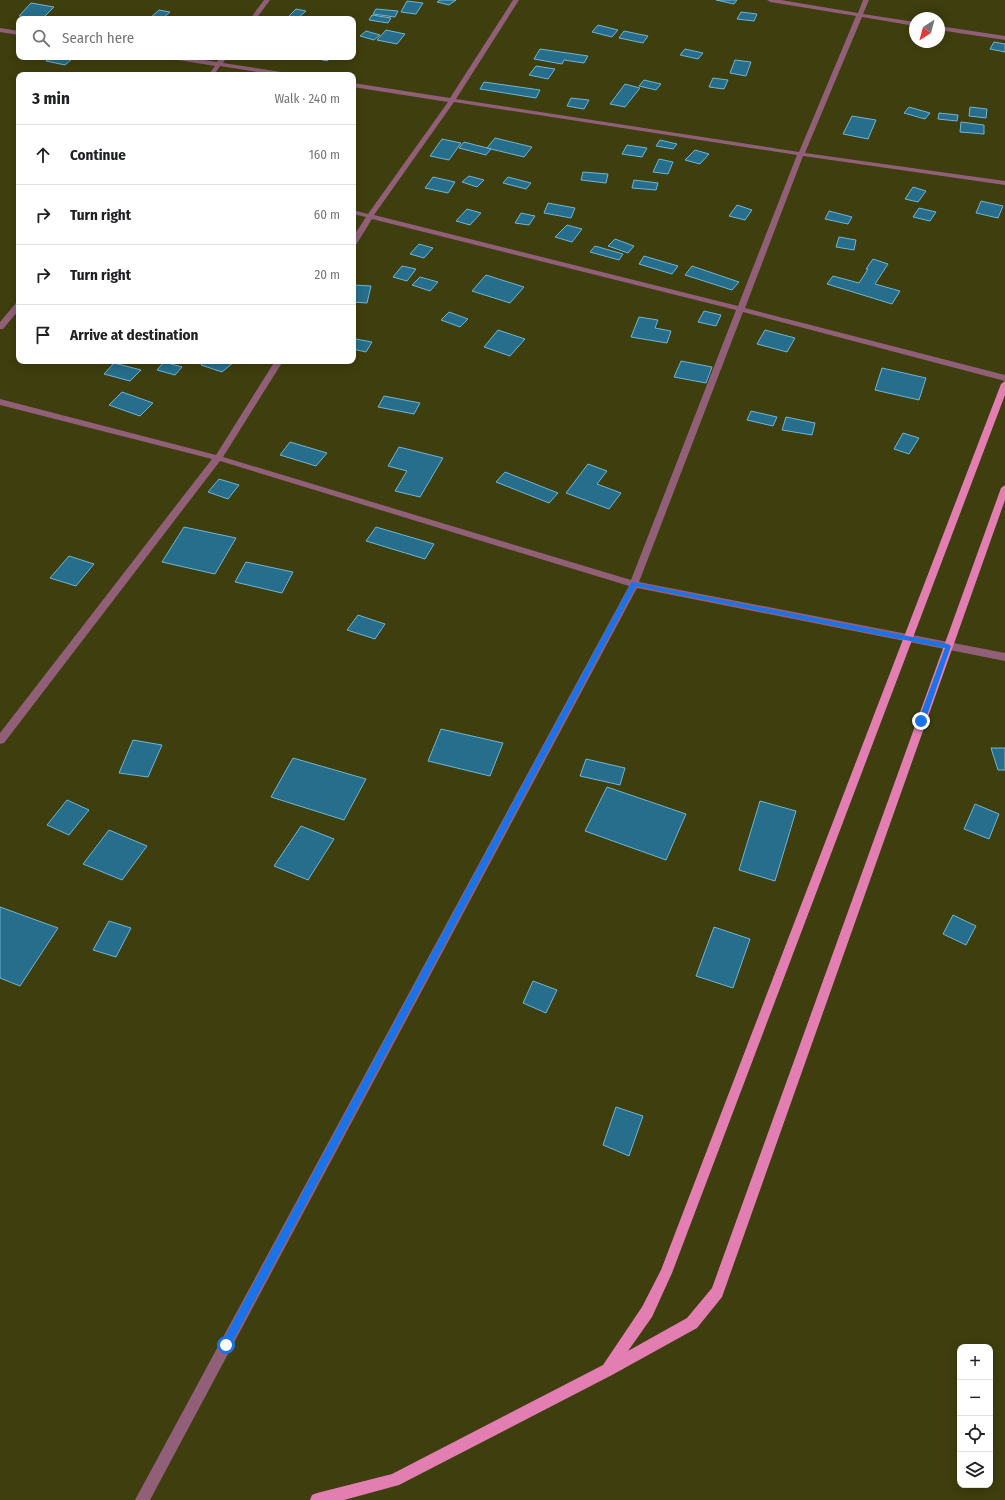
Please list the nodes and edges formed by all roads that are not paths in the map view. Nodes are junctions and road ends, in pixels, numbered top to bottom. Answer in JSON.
{"nodes":[{"id":1,"x":267,"y":0,"type":"edge"},
{"id":2,"x":516,"y":0,"type":"edge"},
{"id":3,"x":770,"y":0,"type":"edge"},
{"id":4,"x":866,"y":0,"type":"edge"},
{"id":5,"x":860,"y":15,"type":"junction"},
{"id":6,"x":255,"y":16,"type":"edge"},
{"id":7,"x":909,"y":23,"type":"edge"},
{"id":8,"x":945,"y":29,"type":"edge"},
{"id":9,"x":0,"y":30,"type":"edge"},
{"id":10,"x":16,"y":33,"type":"edge"},
{"id":11,"x":1005,"y":38,"type":"edge"},
{"id":12,"x":192,"y":60,"type":"edge"},
{"id":13,"x":222,"y":60,"type":"edge"},
{"id":14,"x":219,"y":64,"type":"junction"},
{"id":15,"x":213,"y":72,"type":"edge"},
{"id":16,"x":269,"y":72,"type":"edge"},
{"id":17,"x":356,"y":85,"type":"edge"},
{"id":18,"x":452,"y":100,"type":"junction"},
{"id":19,"x":801,"y":154,"type":"junction"},
{"id":20,"x":1005,"y":184,"type":"edge"},
{"id":21,"x":356,"y":213,"type":"edge"},
{"id":22,"x":370,"y":216,"type":"junction"},
{"id":23,"x":356,"y":238,"type":"edge"},
{"id":24,"x":16,"y":308,"type":"edge"},
{"id":25,"x":740,"y":309,"type":"junction"},
{"id":26,"x":0,"y":327,"type":"edge"},
{"id":27,"x":277,"y":364,"type":"edge"},
{"id":28,"x":1005,"y":378,"type":"edge"},
{"id":29,"x":1005,"y":384,"type":"edge"},
{"id":30,"x":0,"y":402,"type":"edge"},
{"id":31,"x":218,"y":458,"type":"junction"},
{"id":32,"x":1005,"y":488,"type":"edge"},
{"id":33,"x":634,"y":584,"type":"junction"},
{"id":34,"x":907,"y":638,"type":"junction"},
{"id":35,"x":948,"y":646,"type":"junction"},
{"id":36,"x":1005,"y":657,"type":"edge"},
{"id":37,"x":0,"y":740,"type":"edge"},
{"id":38,"x":607,"y":1370,"type":"junction"},
{"id":39,"x":142,"y":1500,"type":"edge"},
{"id":40,"x":317,"y":1500,"type":"edge"}],
"edges":[{"from":1,"to":6,"type":"street"},
{"from":2,"to":18,"type":"street"},
{"from":3,"to":5,"type":"street"},
{"from":4,"to":5,"type":"street"},
{"from":5,"to":7,"type":"street"},
{"from":5,"to":19,"type":"street"},
{"from":8,"to":11,"type":"street"},
{"from":9,"to":10,"type":"street"},
{"from":12,"to":14,"type":"street"},
{"from":13,"to":14,"type":"street"},
{"from":14,"to":15,"type":"street"},
{"from":14,"to":16,"type":"street"},
{"from":17,"to":18,"type":"street"},
{"from":18,"to":19,"type":"street"},
{"from":18,"to":22,"type":"street"},
{"from":19,"to":20,"type":"street"},
{"from":19,"to":25,"type":"street"},
{"from":21,"to":22,"type":"street"},
{"from":22,"to":23,"type":"street"},
{"from":22,"to":25,"type":"street"},
{"from":24,"to":26,"type":"street"},
{"from":25,"to":28,"type":"street"},
{"from":25,"to":33,"type":"street"},
{"from":27,"to":31,"type":"street"},
{"from":29,"to":34,"type":"main road"},
{"from":30,"to":31,"type":"street"},
{"from":31,"to":33,"type":"street"},
{"from":31,"to":37,"type":"street"},
{"from":32,"to":35,"type":"main road"},
{"from":33,"to":34,"type":"street"},
{"from":33,"to":39,"type":"street"},
{"from":34,"to":35,"type":"street"},
{"from":34,"to":38,"type":"main road"},
{"from":35,"to":36,"type":"street"},
{"from":35,"to":38,"type":"main road"},
{"from":38,"to":40,"type":"main road"}]}
